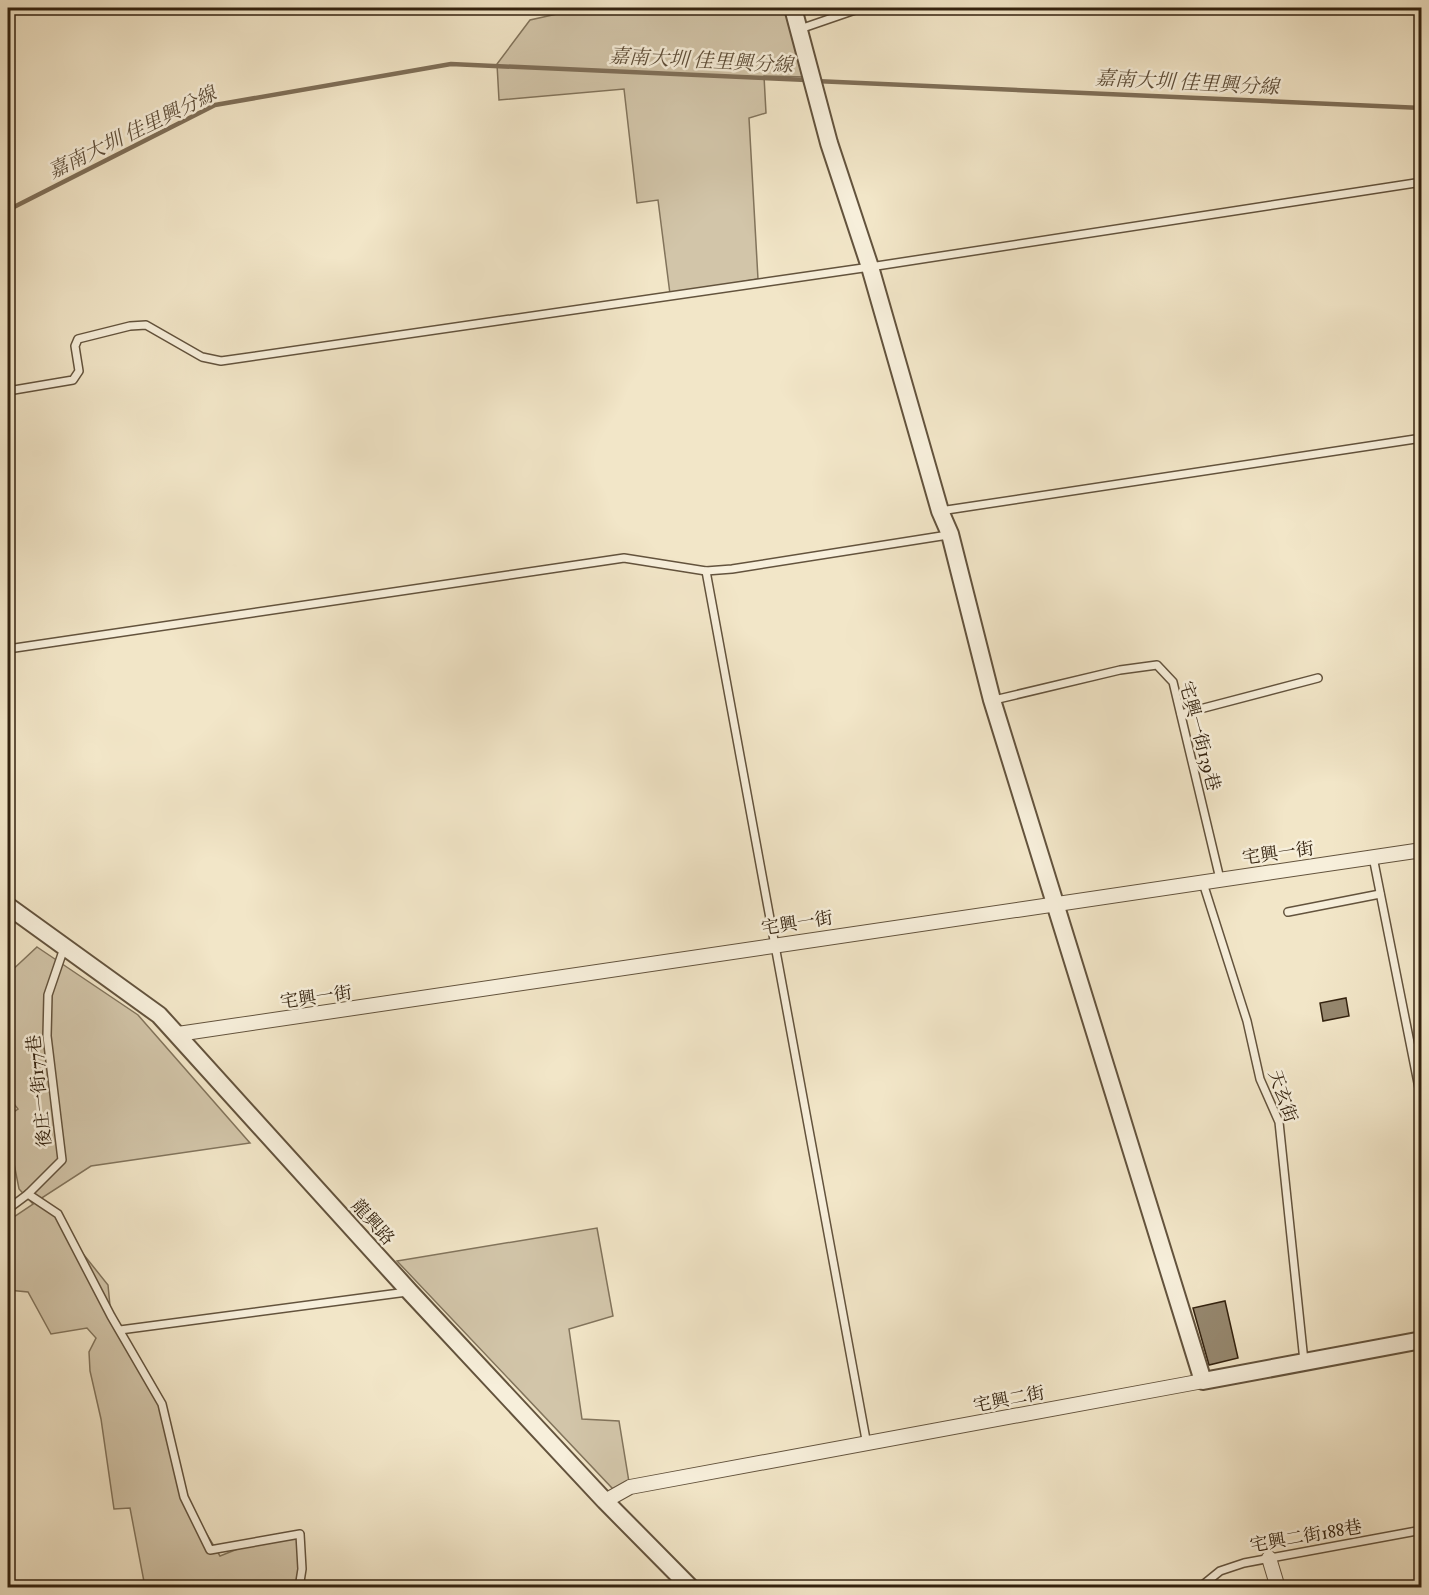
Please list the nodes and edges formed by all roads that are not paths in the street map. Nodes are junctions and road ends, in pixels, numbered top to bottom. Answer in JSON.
{"nodes":[{"id":1,"x":793,"y":8,"type":"edge"},
{"id":2,"x":861,"y":8,"type":"edge"},
{"id":3,"x":800,"y":29,"type":"junction"},
{"id":4,"x":1422,"y":182,"type":"edge"},
{"id":5,"x":870,"y":267,"type":"junction"},
{"id":6,"x":8,"y":391,"type":"edge"},
{"id":7,"x":1422,"y":438,"type":"edge"},
{"id":8,"x":940,"y":511,"type":"junction"},
{"id":9,"x":950,"y":534,"type":"junction"},
{"id":10,"x":706,"y":571,"type":"junction"},
{"id":11,"x":8,"y":649,"type":"edge"},
{"id":12,"x":1317,"y":678,"type":"dead end"},
{"id":13,"x":992,"y":700,"type":"junction"},
{"id":14,"x":1181,"y":714,"type":"junction"},
{"id":15,"x":1422,"y":850,"type":"edge"},
{"id":16,"x":1373,"y":857,"type":"junction"},
{"id":17,"x":1221,"y":879,"type":"junction"},
{"id":18,"x":1203,"y":883,"type":"junction"},
{"id":19,"x":1380,"y":894,"type":"junction"},
{"id":20,"x":1055,"y":902,"type":"junction"},
{"id":21,"x":8,"y":906,"type":"edge"},
{"id":22,"x":1288,"y":912,"type":"dead end"},
{"id":23,"x":774,"y":945,"type":"junction"},
{"id":24,"x":64,"y":948,"type":"junction"},
{"id":25,"x":178,"y":1034,"type":"junction"},
{"id":26,"x":1422,"y":1103,"type":"edge"},
{"id":27,"x":28,"y":1194,"type":"junction"},
{"id":28,"x":8,"y":1209,"type":"edge"},
{"id":29,"x":410,"y":1292,"type":"junction"},
{"id":30,"x":120,"y":1330,"type":"junction"},
{"id":31,"x":1422,"y":1340,"type":"edge"},
{"id":32,"x":1304,"y":1361,"type":"junction"},
{"id":33,"x":1203,"y":1381,"type":"junction"},
{"id":34,"x":867,"y":1445,"type":"junction"},
{"id":35,"x":605,"y":1501,"type":"junction"},
{"id":36,"x":1422,"y":1530,"type":"edge"},
{"id":37,"x":1269,"y":1558,"type":"junction"},
{"id":38,"x":299,"y":1587,"type":"edge"},
{"id":39,"x":691,"y":1587,"type":"edge"},
{"id":40,"x":1204,"y":1587,"type":"edge"},
{"id":41,"x":1278,"y":1587,"type":"edge"}],
"edges":[{"from":1,"to":3,"type":"street"},
{"from":2,"to":3,"type":"lane"},
{"from":3,"to":5,"type":"street"},
{"from":4,"to":5,"type":"lane"},
{"from":5,"to":6,"type":"lane"},
{"from":5,"to":8,"type":"street"},
{"from":7,"to":8,"type":"lane"},
{"from":8,"to":9,"type":"street"},
{"from":9,"to":10,"type":"lane"},
{"from":9,"to":13,"type":"street"},
{"from":10,"to":11,"type":"lane"},
{"from":10,"to":23,"type":"lane"},
{"from":12,"to":14,"type":"lane"},
{"from":13,"to":14,"type":"lane","name":"宅興一街139巷"},
{"from":13,"to":20,"type":"street"},
{"from":14,"to":17,"type":"lane","name":"宅興一街139巷"},
{"from":15,"to":16,"type":"street","name":"宅興一街"},
{"from":16,"to":17,"type":"street","name":"宅興一街"},
{"from":16,"to":19,"type":"lane"},
{"from":17,"to":18,"type":"street","name":"宅興一街"},
{"from":18,"to":20,"type":"street","name":"宅興一街"},
{"from":18,"to":32,"type":"lane","name":"天玄街"},
{"from":19,"to":22,"type":"lane"},
{"from":19,"to":26,"type":"lane"},
{"from":20,"to":23,"type":"street","name":"宅興一街"},
{"from":20,"to":33,"type":"street"},
{"from":21,"to":24,"type":"street","name":"龍興路"},
{"from":23,"to":25,"type":"street","name":"宅興一街"},
{"from":23,"to":34,"type":"lane"},
{"from":24,"to":25,"type":"street","name":"龍興路"},
{"from":24,"to":27,"type":"lane","name":"後庄一街177巷"},
{"from":25,"to":29,"type":"street","name":"龍興路"},
{"from":27,"to":28,"type":"lane","name":"後庄一街177巷"},
{"from":27,"to":30,"type":"lane"},
{"from":29,"to":30,"type":"lane"},
{"from":29,"to":35,"type":"street","name":"龍興路"},
{"from":30,"to":38,"type":"lane"},
{"from":31,"to":32,"type":"street","name":"宅興二街"},
{"from":32,"to":33,"type":"street","name":"宅興二街"},
{"from":33,"to":34,"type":"street","name":"宅興二街"},
{"from":34,"to":35,"type":"street","name":"宅興二街"},
{"from":35,"to":39,"type":"street","name":"龍興路"},
{"from":36,"to":37,"type":"lane","name":"宅興二街188巷"},
{"from":37,"to":40,"type":"lane","name":"宅興二街188巷"},
{"from":37,"to":41,"type":"street"}]}
